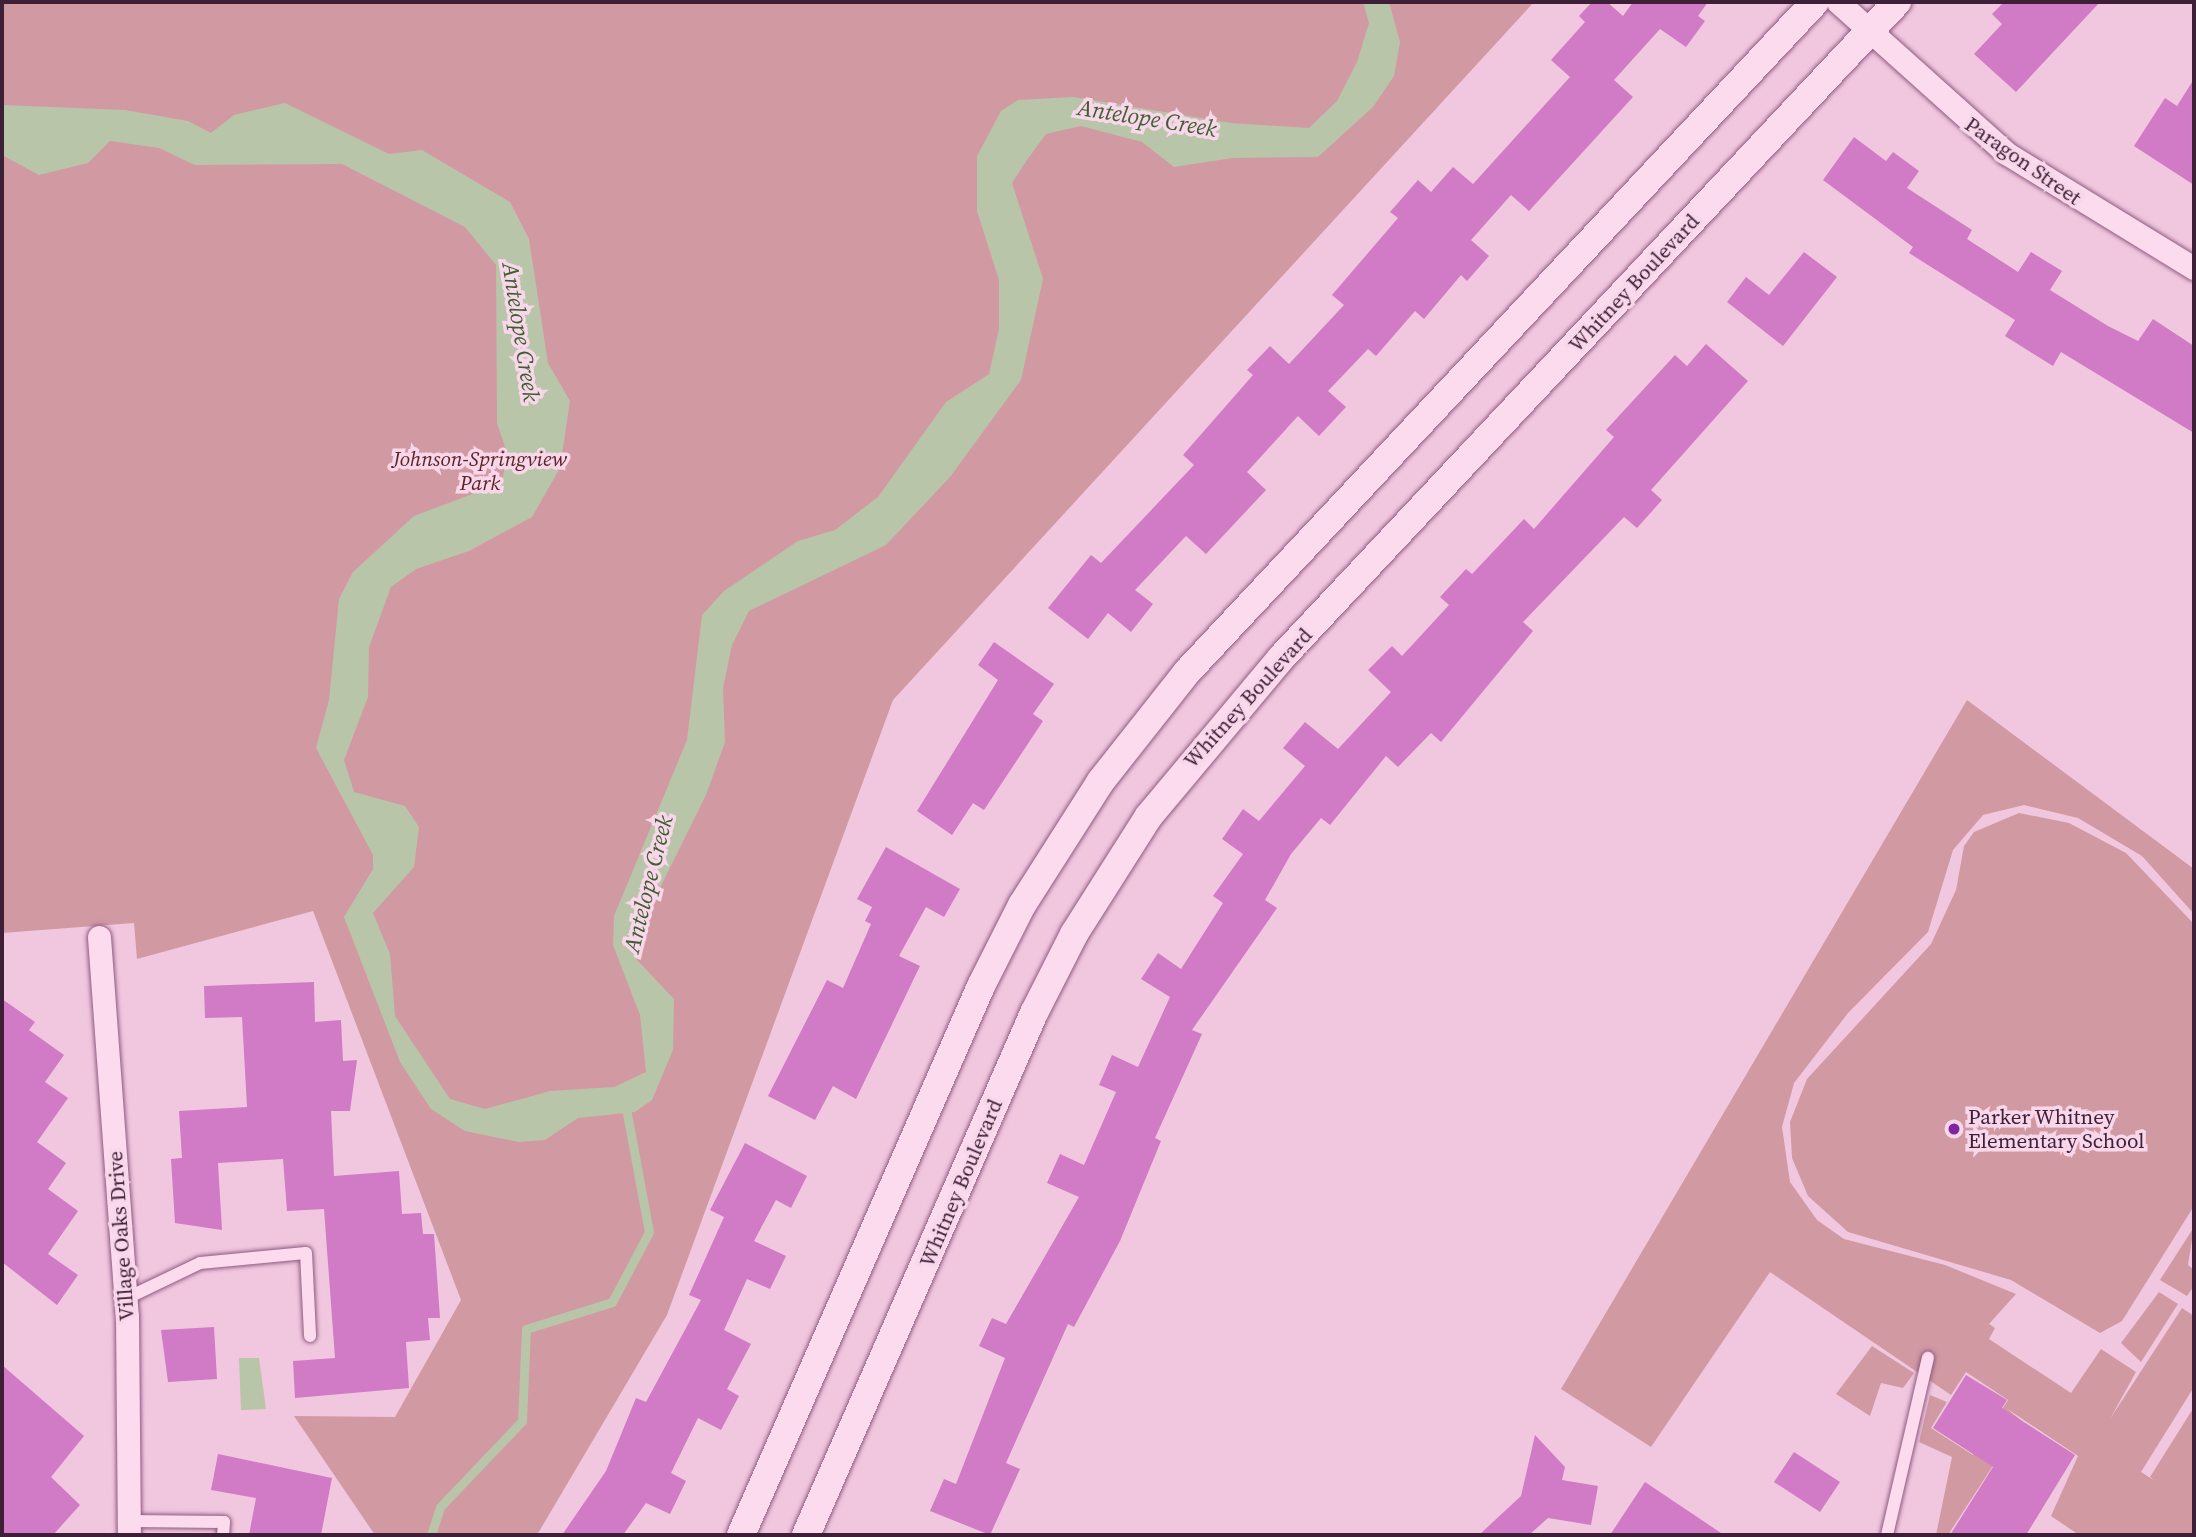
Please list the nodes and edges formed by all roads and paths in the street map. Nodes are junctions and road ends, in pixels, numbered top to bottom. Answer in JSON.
{"nodes":[{"id":1,"x":1815,"y":2,"type":"edge"},
{"id":2,"x":1838,"y":2,"type":"edge"},
{"id":3,"x":1897,"y":2,"type":"edge"},
{"id":4,"x":1869,"y":32,"type":"junction"},
{"id":5,"x":2194,"y":268,"type":"edge"},
{"id":6,"x":100,"y":937,"type":"dead end"},
{"id":7,"x":125,"y":1299,"type":"junction"},
{"id":8,"x":310,"y":1336,"type":"dead end"},
{"id":9,"x":1928,"y":1358,"type":"dead end"},
{"id":10,"x":130,"y":1528,"type":"edge"},
{"id":11,"x":223,"y":1535,"type":"edge"},
{"id":12,"x":741,"y":1535,"type":"edge"},
{"id":13,"x":806,"y":1535,"type":"edge"},
{"id":14,"x":1887,"y":1535,"type":"edge"}],
"edges":[{"from":1,"to":12,"type":"street"},
{"from":2,"to":4,"type":"street","name":"Paragon Street"},
{"from":3,"to":4,"type":"street","name":"Whitney Boulevard"},
{"from":4,"to":5,"type":"street","name":"Paragon Street"},
{"from":4,"to":13,"type":"street","name":"Whitney Boulevard"},
{"from":6,"to":7,"type":"street","name":"Village Oaks Drive"},
{"from":7,"to":8,"type":"lane"},
{"from":7,"to":10,"type":"street","name":"Village Oaks Drive"},
{"from":9,"to":14,"type":"lane"},
{"from":10,"to":11,"type":"lane"}]}
